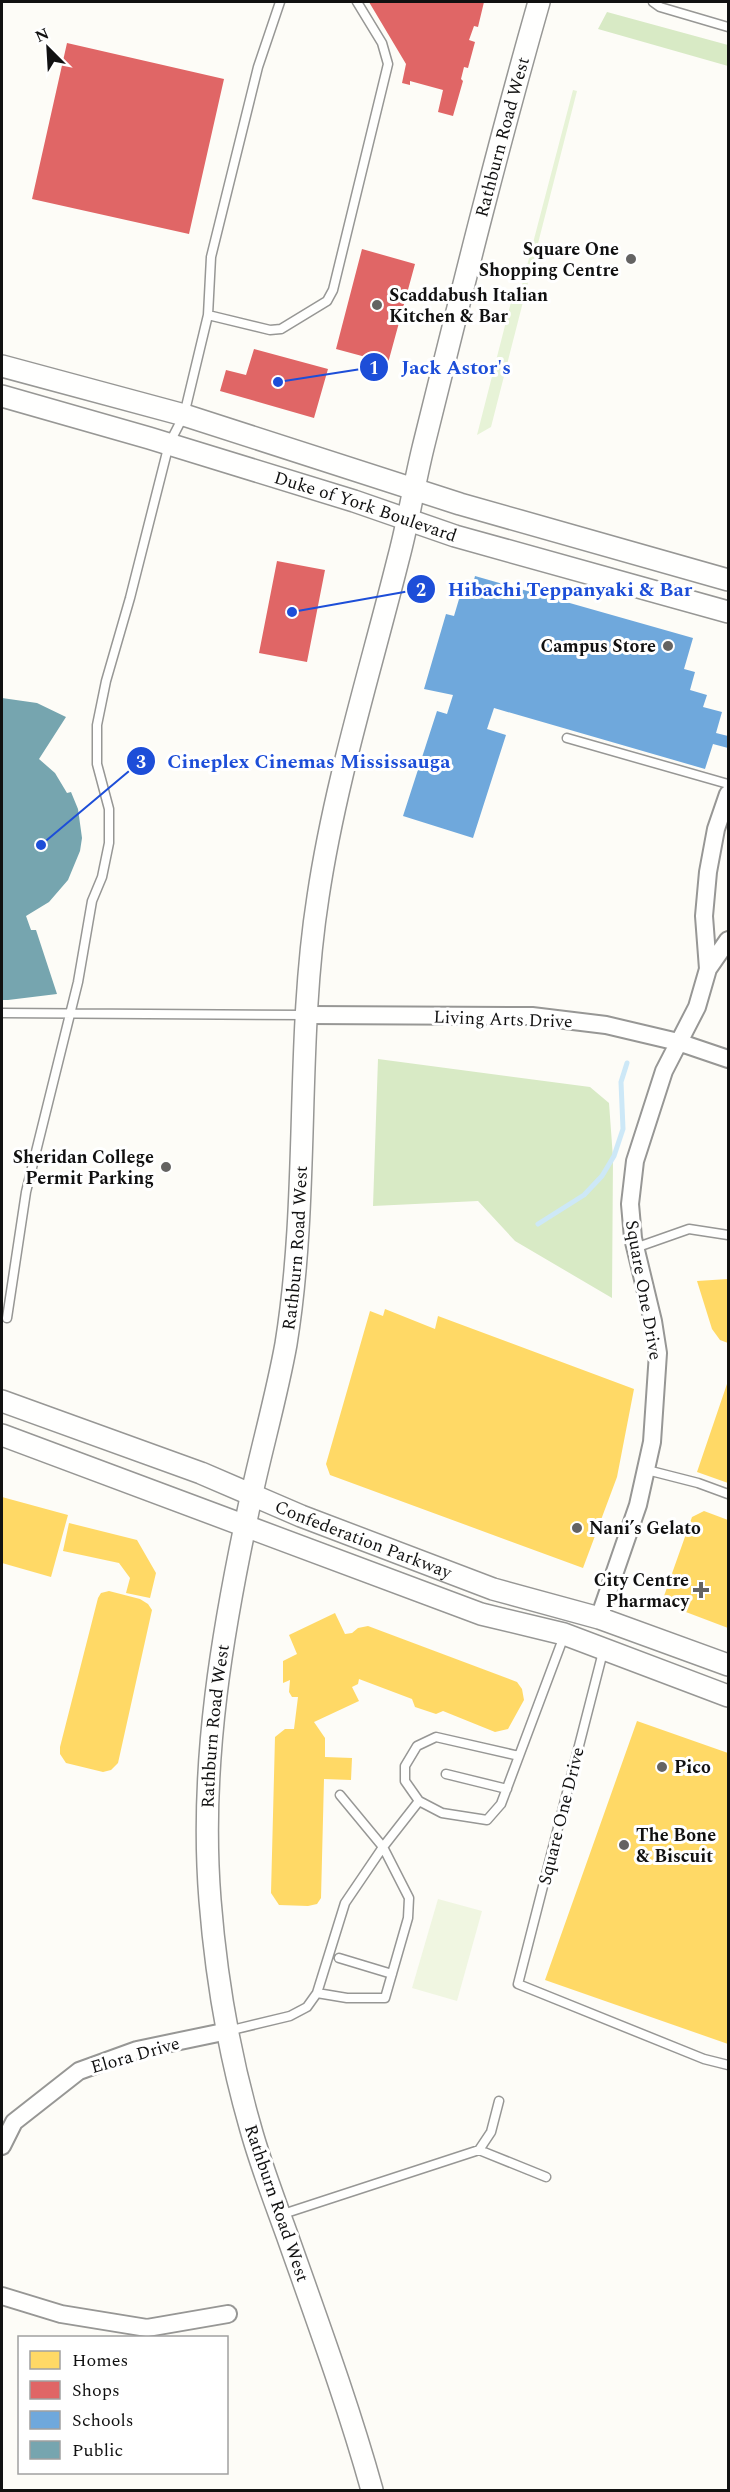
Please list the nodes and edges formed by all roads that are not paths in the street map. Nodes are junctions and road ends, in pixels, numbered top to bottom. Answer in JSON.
{"nodes":[{"id":1,"x":280,"y":2,"type":"edge"},
{"id":2,"x":357,"y":2,"type":"edge"},
{"id":3,"x":539,"y":2,"type":"edge"},
{"id":4,"x":653,"y":2,"type":"edge"},
{"id":5,"x":729,"y":27,"type":"edge"},
{"id":6,"x":208,"y":315,"type":"junction"},
{"id":7,"x":2,"y":366,"type":"edge"},
{"id":8,"x":2,"y":396,"type":"edge"},
{"id":9,"x":184,"y":415,"type":"junction"},
{"id":10,"x":169,"y":444,"type":"junction"},
{"id":11,"x":414,"y":488,"type":"junction"},
{"id":12,"x":407,"y":520,"type":"junction"},
{"id":13,"x":729,"y":580,"type":"edge"},
{"id":14,"x":729,"y":612,"type":"edge"},
{"id":15,"x":567,"y":738,"type":"dead end"},
{"id":16,"x":729,"y":784,"type":"edge"},
{"id":17,"x":729,"y":794,"type":"edge"},
{"id":18,"x":729,"y":940,"type":"edge"},
{"id":19,"x":708,"y":969,"type":"junction"},
{"id":20,"x":2,"y":1013,"type":"edge"},
{"id":21,"x":70,"y":1013,"type":"junction"},
{"id":22,"x":308,"y":1015,"type":"junction"},
{"id":23,"x":678,"y":1042,"type":"junction"},
{"id":24,"x":729,"y":1059,"type":"edge"},
{"id":25,"x":729,"y":1235,"type":"edge"},
{"id":26,"x":635,"y":1248,"type":"junction"},
{"id":27,"x":7,"y":1318,"type":"dead end"},
{"id":28,"x":2,"y":1401,"type":"edge"},
{"id":29,"x":2,"y":1435,"type":"edge"},
{"id":30,"x":647,"y":1470,"type":"junction"},
{"id":31,"x":729,"y":1494,"type":"edge"},
{"id":32,"x":252,"y":1495,"type":"junction"},
{"id":33,"x":246,"y":1525,"type":"junction"},
{"id":34,"x":599,"y":1618,"type":"junction"},
{"id":35,"x":564,"y":1634,"type":"junction"},
{"id":36,"x":604,"y":1648,"type":"junction"},
{"id":37,"x":729,"y":1665,"type":"edge"},
{"id":38,"x":729,"y":1696,"type":"edge"},
{"id":39,"x":519,"y":1756,"type":"junction"},
{"id":40,"x":446,"y":1774,"type":"dead end"},
{"id":41,"x":507,"y":1790,"type":"junction"},
{"id":42,"x":340,"y":1795,"type":"dead end"},
{"id":43,"x":419,"y":1801,"type":"junction"},
{"id":44,"x":383,"y":1847,"type":"junction"},
{"id":45,"x":339,"y":1958,"type":"dead end"},
{"id":46,"x":392,"y":1974,"type":"junction"},
{"id":47,"x":317,"y":1993,"type":"junction"},
{"id":48,"x":228,"y":2031,"type":"junction"},
{"id":49,"x":729,"y":2065,"type":"edge"},
{"id":50,"x":499,"y":2101,"type":"dead end"},
{"id":51,"x":8,"y":2119,"type":"edge"},
{"id":52,"x":2,"y":2146,"type":"edge"},
{"id":53,"x":479,"y":2150,"type":"junction"},
{"id":54,"x":546,"y":2176,"type":"dead end"},
{"id":55,"x":280,"y":2215,"type":"junction"},
{"id":56,"x":2,"y":2296,"type":"edge"},
{"id":57,"x":228,"y":2314,"type":"dead end"},
{"id":58,"x":372,"y":2490,"type":"edge"}],
"edges":[{"from":1,"to":6,"type":"lane"},
{"from":2,"to":6,"type":"lane"},
{"from":3,"to":11,"type":"street","name":"Rathburn Road West"},
{"from":4,"to":5,"type":"lane"},
{"from":6,"to":9,"type":"lane"},
{"from":7,"to":9,"type":"street","name":"Duke of York Boulevard"},
{"from":8,"to":10,"type":"street","name":"Duke of York Boulevard"},
{"from":9,"to":10,"type":"lane"},
{"from":9,"to":11,"type":"street","name":"Duke of York Boulevard"},
{"from":10,"to":12,"type":"street","name":"Duke of York Boulevard"},
{"from":10,"to":21,"type":"lane"},
{"from":11,"to":12,"type":"street","name":"Rathburn Road West"},
{"from":11,"to":13,"type":"street","name":"Duke of York Boulevard"},
{"from":12,"to":14,"type":"street","name":"Duke of York Boulevard"},
{"from":12,"to":22,"type":"street","name":"Rathburn Road West"},
{"from":15,"to":16,"type":"lane"},
{"from":17,"to":19,"type":"street","name":"Square One Drive"},
{"from":18,"to":19,"type":"street","name":"Square One Drive"},
{"from":19,"to":23,"type":"street","name":"Square One Drive"},
{"from":20,"to":21,"type":"lane"},
{"from":21,"to":22,"type":"lane"},
{"from":21,"to":27,"type":"lane"},
{"from":22,"to":23,"type":"street","name":"Living Arts Drive"},
{"from":22,"to":32,"type":"street","name":"Rathburn Road West"},
{"from":23,"to":24,"type":"street","name":"Living Arts Drive"},
{"from":23,"to":26,"type":"street","name":"Square One Drive"},
{"from":25,"to":26,"type":"lane"},
{"from":26,"to":30,"type":"street","name":"Square One Drive"},
{"from":28,"to":32,"type":"street","name":"Confederation Parkway"},
{"from":29,"to":33,"type":"street","name":"Confederation Parkway"},
{"from":30,"to":31,"type":"lane"},
{"from":30,"to":34,"type":"street","name":"Square One Drive"},
{"from":32,"to":33,"type":"street","name":"Rathburn Road West"},
{"from":32,"to":34,"type":"street","name":"Confederation Parkway"},
{"from":33,"to":35,"type":"street","name":"Confederation Parkway"},
{"from":33,"to":48,"type":"street","name":"Rathburn Road West"},
{"from":34,"to":37,"type":"street","name":"Confederation Parkway"},
{"from":35,"to":36,"type":"street","name":"Confederation Parkway"},
{"from":35,"to":39,"type":"lane"},
{"from":36,"to":38,"type":"street","name":"Confederation Parkway"},
{"from":36,"to":49,"type":"lane","name":"Square One Drive"},
{"from":39,"to":41,"type":"lane"},
{"from":39,"to":43,"type":"lane"},
{"from":40,"to":41,"type":"lane"},
{"from":41,"to":43,"type":"lane"},
{"from":42,"to":44,"type":"lane"},
{"from":43,"to":44,"type":"lane"},
{"from":44,"to":46,"type":"lane"},
{"from":44,"to":47,"type":"lane"},
{"from":45,"to":46,"type":"lane"},
{"from":46,"to":47,"type":"lane"},
{"from":47,"to":48,"type":"lane"},
{"from":48,"to":51,"type":"street","name":"Elora Drive"},
{"from":48,"to":55,"type":"street","name":"Rathburn Road West"},
{"from":50,"to":53,"type":"lane"},
{"from":51,"to":52,"type":"street","name":"Elora Drive"},
{"from":53,"to":54,"type":"lane"},
{"from":53,"to":55,"type":"lane"},
{"from":55,"to":58,"type":"street","name":"Rathburn Road West"},
{"from":56,"to":57,"type":"street"}]}
